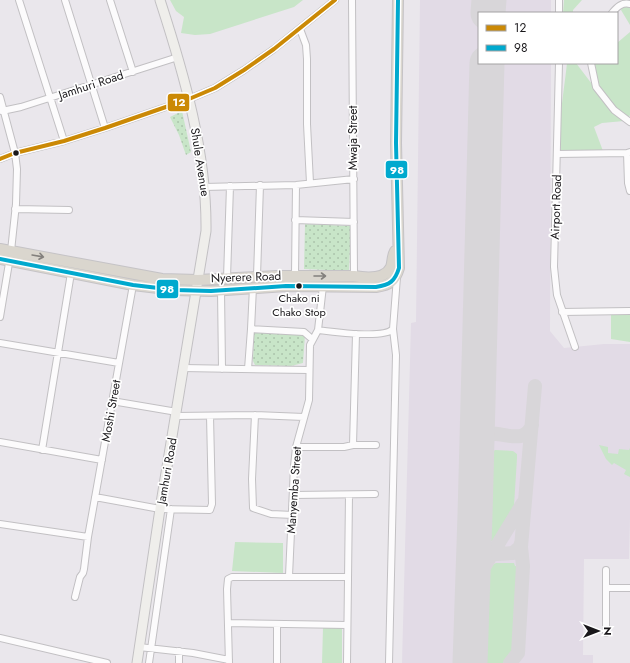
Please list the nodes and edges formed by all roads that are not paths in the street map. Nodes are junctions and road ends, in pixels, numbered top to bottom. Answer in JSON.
{"nodes":[{"id":1,"x":19,"y":0,"type":"edge"},
{"id":2,"x":65,"y":0,"type":"edge"},
{"id":3,"x":110,"y":0,"type":"edge"},
{"id":4,"x":160,"y":0,"type":"edge"},
{"id":5,"x":335,"y":0,"type":"edge"},
{"id":6,"x":352,"y":0,"type":"edge"},
{"id":7,"x":398,"y":0,"type":"edge"},
{"id":8,"x":559,"y":0,"type":"edge"},
{"id":9,"x":630,"y":4,"type":"edge"},
{"id":10,"x":559,"y":12,"type":"edge"},
{"id":11,"x":613,"y":12,"type":"edge"},
{"id":12,"x":300,"y":29,"type":"junction"},
{"id":13,"x":178,"y":56,"type":"junction"},
{"id":14,"x":559,"y":64,"type":"edge"},
{"id":15,"x":590,"y":64,"type":"edge"},
{"id":16,"x":133,"y":72,"type":"junction"},
{"id":17,"x":91,"y":84,"type":"junction"},
{"id":18,"x":0,"y":97,"type":"edge"},
{"id":19,"x":50,"y":98,"type":"junction"},
{"id":20,"x":189,"y":99,"type":"junction"},
{"id":21,"x":2,"y":111,"type":"edge"},
{"id":22,"x":630,"y":122,"type":"edge"},
{"id":23,"x":105,"y":128,"type":"junction"},
{"id":24,"x":64,"y":141,"type":"junction"},
{"id":25,"x":15,"y":153,"type":"junction"},
{"id":26,"x":628,"y":153,"type":"edge"},
{"id":27,"x":557,"y":154,"type":"junction"},
{"id":28,"x":0,"y":159,"type":"edge"},
{"id":29,"x":354,"y":179,"type":"junction"},
{"id":30,"x":310,"y":183,"type":"junction"},
{"id":31,"x":260,"y":185,"type":"junction"},
{"id":32,"x":296,"y":185,"type":"junction"},
{"id":33,"x":230,"y":186,"type":"junction"},
{"id":34,"x":204,"y":187,"type":"junction"},
{"id":35,"x":630,"y":190,"type":"edge"},
{"id":36,"x":15,"y":209,"type":"junction"},
{"id":37,"x":69,"y":210,"type":"dead end"},
{"id":38,"x":295,"y":220,"type":"junction"},
{"id":39,"x":354,"y":222,"type":"junction"},
{"id":40,"x":398,"y":244,"type":"junction"},
{"id":41,"x":0,"y":249,"type":"edge"},
{"id":42,"x":7,"y":257,"type":"edge"},
{"id":43,"x":71,"y":273,"type":"junction"},
{"id":44,"x":397,"y":275,"type":"junction"},
{"id":45,"x":257,"y":276,"type":"junction"},
{"id":46,"x":295,"y":276,"type":"junction"},
{"id":47,"x":354,"y":276,"type":"junction"},
{"id":48,"x":227,"y":278,"type":"junction"},
{"id":49,"x":198,"y":280,"type":"junction"},
{"id":50,"x":133,"y":285,"type":"junction"},
{"id":51,"x":323,"y":286,"type":"junction"},
{"id":52,"x":253,"y":288,"type":"junction"},
{"id":53,"x":221,"y":290,"type":"junction"},
{"id":54,"x":196,"y":291,"type":"junction"},
{"id":55,"x":630,"y":311,"type":"edge"},
{"id":56,"x":562,"y":312,"type":"junction"},
{"id":57,"x":0,"y":317,"type":"edge"},
{"id":58,"x":251,"y":329,"type":"junction"},
{"id":59,"x":393,"y":329,"type":"junction"},
{"id":60,"x":318,"y":330,"type":"junction"},
{"id":61,"x":356,"y":334,"type":"junction"},
{"id":62,"x":312,"y":338,"type":"junction"},
{"id":63,"x":0,"y":343,"type":"edge"},
{"id":64,"x":575,"y":347,"type":"dead end"},
{"id":65,"x":58,"y":352,"type":"junction"},
{"id":66,"x":119,"y":362,"type":"junction"},
{"id":67,"x":183,"y":368,"type":"junction"},
{"id":68,"x":222,"y":369,"type":"junction"},
{"id":69,"x":248,"y":370,"type":"junction"},
{"id":70,"x":309,"y":370,"type":"junction"},
{"id":71,"x":112,"y":401,"type":"junction"},
{"id":72,"x":176,"y":414,"type":"junction"},
{"id":73,"x":256,"y":415,"type":"junction"},
{"id":74,"x":210,"y":416,"type":"junction"},
{"id":75,"x":304,"y":417,"type":"junction"},
{"id":76,"x":0,"y":442,"type":"edge"},
{"id":77,"x":353,"y":445,"type":"junction"},
{"id":78,"x":376,"y":445,"type":"dead end"},
{"id":79,"x":296,"y":447,"type":"junction"},
{"id":80,"x":42,"y":450,"type":"junction"},
{"id":81,"x":102,"y":460,"type":"junction"},
{"id":82,"x":376,"y":494,"type":"dead end"},
{"id":83,"x":293,"y":495,"type":"junction"},
{"id":84,"x":349,"y":495,"type":"junction"},
{"id":85,"x":95,"y":497,"type":"junction"},
{"id":86,"x":160,"y":509,"type":"junction"},
{"id":87,"x":171,"y":509,"type":"junction"},
{"id":88,"x":293,"y":515,"type":"junction"},
{"id":89,"x":0,"y":524,"type":"edge"},
{"id":90,"x":88,"y":537,"type":"junction"},
{"id":91,"x":606,"y":570,"type":"dead end"},
{"id":92,"x":289,"y":576,"type":"junction"},
{"id":93,"x":347,"y":577,"type":"junction"},
{"id":94,"x":606,"y":588,"type":"junction"},
{"id":95,"x":630,"y":588,"type":"edge"},
{"id":96,"x":75,"y":597,"type":"dead end"},
{"id":97,"x":228,"y":623,"type":"junction"},
{"id":98,"x":277,"y":624,"type":"junction"},
{"id":99,"x":347,"y":625,"type":"junction"},
{"id":100,"x":606,"y":633,"type":"dead end"},
{"id":101,"x":0,"y":638,"type":"edge"},
{"id":102,"x":139,"y":647,"type":"junction"},
{"id":103,"x":152,"y":648,"type":"junction"},
{"id":104,"x":179,"y":651,"type":"junction"},
{"id":105,"x":229,"y":662,"type":"edge"},
{"id":106,"x":106,"y":663,"type":"edge"},
{"id":107,"x":137,"y":663,"type":"edge"},
{"id":108,"x":149,"y":663,"type":"edge"},
{"id":109,"x":179,"y":663,"type":"edge"},
{"id":110,"x":277,"y":663,"type":"edge"},
{"id":111,"x":347,"y":663,"type":"edge"},
{"id":112,"x":389,"y":663,"type":"edge"}],
"edges":[{"from":1,"to":19,"type":"street"},
{"from":2,"to":17,"type":"street"},
{"from":3,"to":16,"type":"street"},
{"from":4,"to":13,"type":"main road","name":"Shule Avenue"},
{"from":5,"to":12,"type":"street"},
{"from":6,"to":29,"type":"street","name":"Mwaja Street"},
{"from":7,"to":40,"type":"highway"},
{"from":8,"to":10,"type":"street"},
{"from":9,"to":11,"type":"street"},
{"from":12,"to":20,"type":"street"},
{"from":12,"to":30,"type":"street"},
{"from":13,"to":16,"type":"street","name":"Jamhuri Road"},
{"from":13,"to":20,"type":"main road","name":"Shule Avenue"},
{"from":14,"to":27,"type":"street","name":"Airport Road"},
{"from":15,"to":22,"type":"street"},
{"from":16,"to":17,"type":"street","name":"Jamhuri Road"},
{"from":17,"to":19,"type":"street","name":"Jamhuri Road"},
{"from":17,"to":23,"type":"street"},
{"from":18,"to":21,"type":"street"},
{"from":19,"to":21,"type":"street","name":"Jamhuri Road"},
{"from":19,"to":24,"type":"street"},
{"from":20,"to":23,"type":"street"},
{"from":20,"to":34,"type":"main road","name":"Shule Avenue"},
{"from":21,"to":25,"type":"street"},
{"from":23,"to":24,"type":"street"},
{"from":24,"to":25,"type":"street"},
{"from":25,"to":28,"type":"street"},
{"from":25,"to":36,"type":"street"},
{"from":26,"to":27,"type":"street"},
{"from":26,"to":35,"type":"street"},
{"from":27,"to":56,"type":"street","name":"Airport Road"},
{"from":29,"to":30,"type":"street"},
{"from":29,"to":39,"type":"street","name":"Mwaja Street"},
{"from":30,"to":32,"type":"street"},
{"from":31,"to":32,"type":"street"},
{"from":31,"to":33,"type":"street"},
{"from":31,"to":45,"type":"street"},
{"from":32,"to":38,"type":"street"},
{"from":33,"to":34,"type":"street"},
{"from":33,"to":48,"type":"street"},
{"from":34,"to":49,"type":"main road","name":"Shule Avenue"},
{"from":36,"to":37,"type":"street"},
{"from":36,"to":42,"type":"street"},
{"from":38,"to":39,"type":"street"},
{"from":38,"to":46,"type":"street"},
{"from":39,"to":47,"type":"street","name":"Mwaja Street"},
{"from":40,"to":44,"type":"highway"},
{"from":40,"to":47,"type":"highway","name":"Nyerere Road"},
{"from":41,"to":42,"type":"highway","name":"Nyerere Road"},
{"from":42,"to":43,"type":"highway","name":"Nyerere Road"},
{"from":42,"to":49,"type":"highway","name":"Nyerere Road","one_way":true},
{"from":42,"to":57,"type":"street"},
{"from":43,"to":50,"type":"highway","name":"Nyerere Road"},
{"from":43,"to":65,"type":"street"},
{"from":44,"to":51,"type":"highway","name":"Nyerere Road"},
{"from":44,"to":59,"type":"street"},
{"from":45,"to":46,"type":"highway","name":"Nyerere Road"},
{"from":45,"to":48,"type":"highway","name":"Nyerere Road"},
{"from":46,"to":47,"type":"highway","name":"Nyerere Road","one_way":true},
{"from":48,"to":49,"type":"highway","name":"Nyerere Road"},
{"from":49,"to":54,"type":"main road","name":"Jamhuri Road"},
{"from":50,"to":54,"type":"highway","name":"Nyerere Road"},
{"from":50,"to":66,"type":"street","name":"Moshi Street"},
{"from":51,"to":52,"type":"highway","name":"Nyerere Road"},
{"from":51,"to":60,"type":"street"},
{"from":52,"to":53,"type":"highway","name":"Nyerere Road"},
{"from":52,"to":58,"type":"street"},
{"from":53,"to":54,"type":"highway","name":"Nyerere Road"},
{"from":53,"to":68,"type":"street"},
{"from":54,"to":67,"type":"main road","name":"Jamhuri Road"},
{"from":55,"to":56,"type":"street"},
{"from":56,"to":64,"type":"street","name":"Airport Road"},
{"from":58,"to":62,"type":"street"},
{"from":58,"to":69,"type":"street"},
{"from":59,"to":61,"type":"street"},
{"from":59,"to":112,"type":"street"},
{"from":60,"to":61,"type":"street"},
{"from":60,"to":62,"type":"street","name":"Manyemba Street"},
{"from":61,"to":77,"type":"street"},
{"from":62,"to":70,"type":"street","name":"Manyemba Street"},
{"from":63,"to":65,"type":"street"},
{"from":65,"to":66,"type":"street"},
{"from":65,"to":80,"type":"street"},
{"from":66,"to":71,"type":"street","name":"Moshi Street"},
{"from":67,"to":68,"type":"street"},
{"from":67,"to":72,"type":"main road","name":"Jamhuri Road"},
{"from":68,"to":69,"type":"street"},
{"from":69,"to":70,"type":"street"},
{"from":70,"to":75,"type":"street","name":"Manyemba Street"},
{"from":71,"to":72,"type":"street"},
{"from":71,"to":81,"type":"street","name":"Moshi Street"},
{"from":72,"to":74,"type":"street"},
{"from":72,"to":86,"type":"main road","name":"Jamhuri Road"},
{"from":73,"to":74,"type":"street"},
{"from":73,"to":75,"type":"street"},
{"from":73,"to":88,"type":"street"},
{"from":74,"to":87,"type":"street"},
{"from":75,"to":79,"type":"street","name":"Manyemba Street"},
{"from":76,"to":80,"type":"street"},
{"from":77,"to":78,"type":"street"},
{"from":77,"to":79,"type":"street"},
{"from":79,"to":83,"type":"street","name":"Manyemba Street"},
{"from":80,"to":81,"type":"street"},
{"from":81,"to":85,"type":"street","name":"Moshi Street"},
{"from":82,"to":84,"type":"street"},
{"from":83,"to":84,"type":"street"},
{"from":83,"to":88,"type":"street","name":"Manyemba Street"},
{"from":84,"to":93,"type":"street"},
{"from":85,"to":86,"type":"street"},
{"from":85,"to":90,"type":"street","name":"Moshi Street"},
{"from":86,"to":87,"type":"street"},
{"from":86,"to":102,"type":"main road","name":"Jamhuri Road"},
{"from":87,"to":103,"type":"street"},
{"from":88,"to":92,"type":"street","name":"Manyemba Street"},
{"from":89,"to":90,"type":"street"},
{"from":90,"to":96,"type":"street","name":"Moshi Street"},
{"from":91,"to":94,"type":"street"},
{"from":92,"to":93,"type":"street"},
{"from":92,"to":97,"type":"street"},
{"from":93,"to":99,"type":"street"},
{"from":94,"to":95,"type":"street"},
{"from":94,"to":100,"type":"street"},
{"from":97,"to":98,"type":"street"},
{"from":97,"to":105,"type":"street"},
{"from":98,"to":99,"type":"street"},
{"from":98,"to":110,"type":"street"},
{"from":99,"to":111,"type":"street"},
{"from":101,"to":106,"type":"street"},
{"from":102,"to":103,"type":"street"},
{"from":102,"to":107,"type":"main road","name":"Jamhuri Road"},
{"from":103,"to":104,"type":"street"},
{"from":103,"to":108,"type":"street"},
{"from":104,"to":105,"type":"street"},
{"from":104,"to":109,"type":"street"}]}
